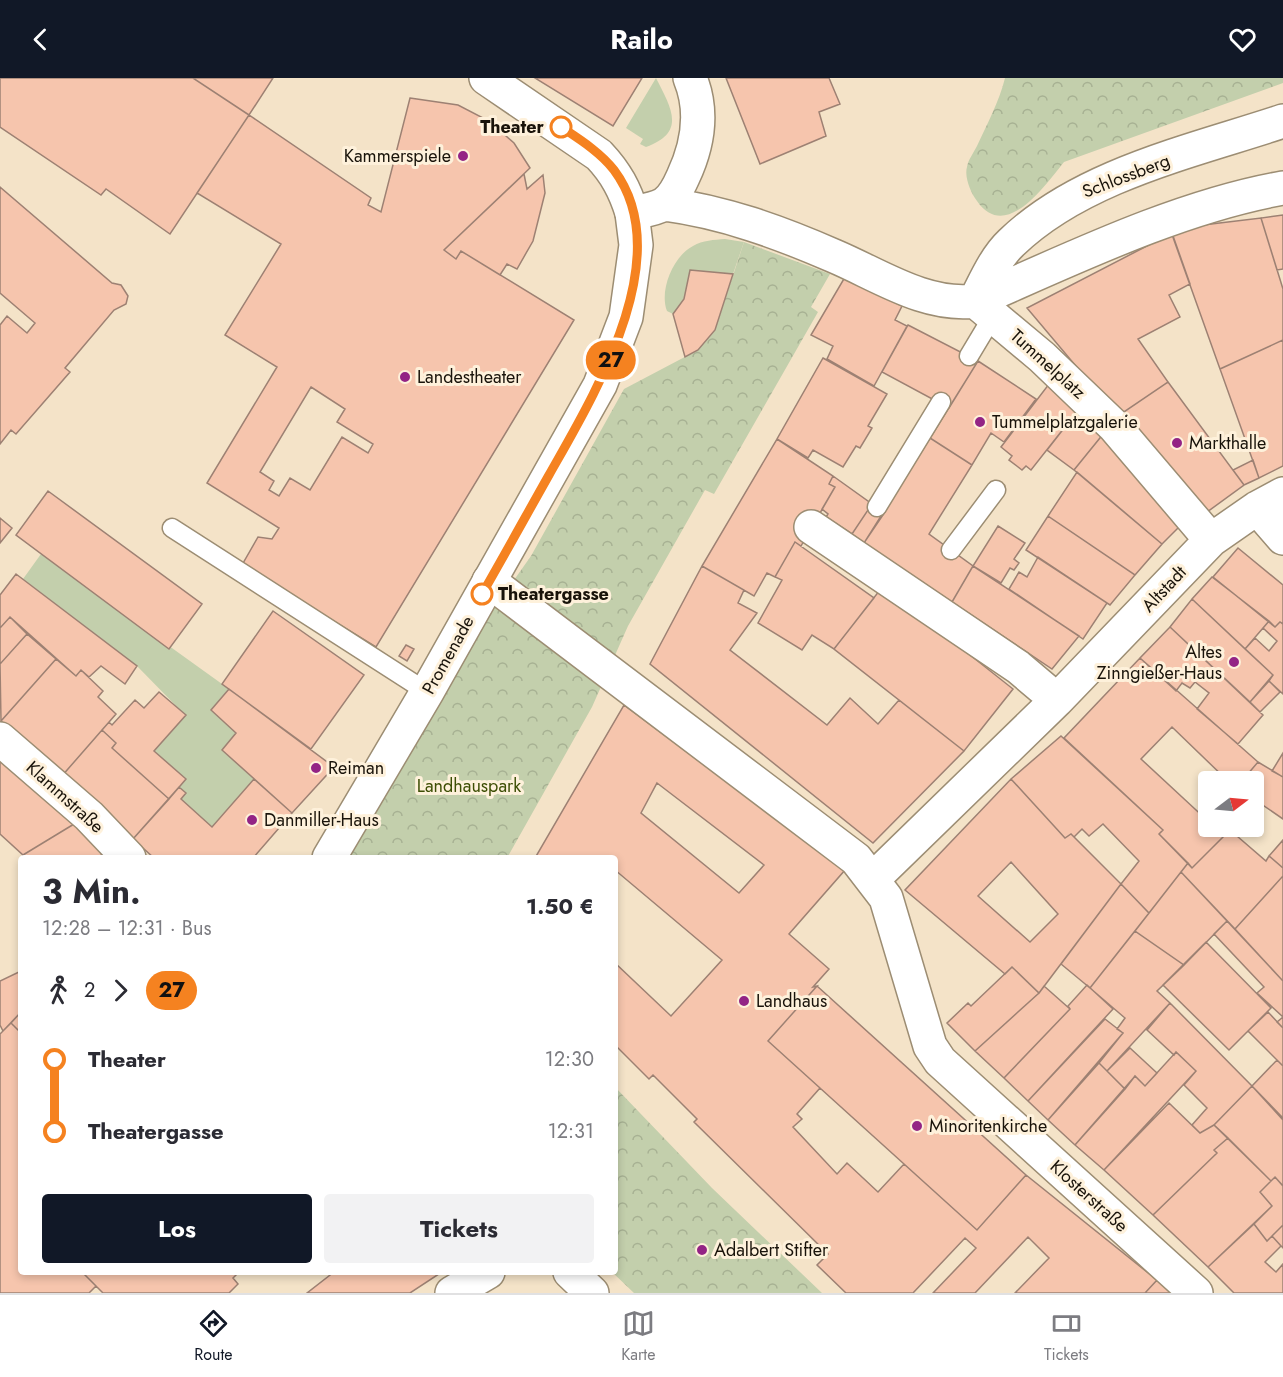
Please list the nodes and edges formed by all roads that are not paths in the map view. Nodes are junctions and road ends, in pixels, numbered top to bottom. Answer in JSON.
{"nodes":[{"id":1,"x":486,"y":78,"type":"edge"},
{"id":2,"x":690,"y":78,"type":"edge"},
{"id":3,"x":1283,"y":121,"type":"edge"},
{"id":4,"x":1283,"y":188,"type":"edge"},
{"id":5,"x":664,"y":204,"type":"junction"},
{"id":6,"x":633,"y":213,"type":"junction"},
{"id":7,"x":984,"y":309,"type":"junction"},
{"id":8,"x":969,"y":356,"type":"dead end"},
{"id":9,"x":941,"y":402,"type":"dead end"},
{"id":10,"x":996,"y":490,"type":"dead end"},
{"id":11,"x":1270,"y":501,"type":"edge"},
{"id":12,"x":877,"y":507,"type":"dead end"},
{"id":13,"x":811,"y":527,"type":"dead end"},
{"id":14,"x":172,"y":528,"type":"dead end"},
{"id":15,"x":1283,"y":538,"type":"edge"},
{"id":16,"x":1211,"y":540,"type":"junction"},
{"id":17,"x":951,"y":549,"type":"dead end"},
{"id":18,"x":489,"y":582,"type":"junction"},
{"id":19,"x":427,"y":692,"type":"junction"},
{"id":20,"x":1057,"y":700,"type":"junction"},
{"id":21,"x":0,"y":739,"type":"edge"},
{"id":22,"x":126,"y":855,"type":"edge"},
{"id":23,"x":331,"y":855,"type":"edge"},
{"id":24,"x":873,"y":879,"type":"junction"},
{"id":25,"x":483,"y":1275,"type":"edge"},
{"id":26,"x":573,"y":1275,"type":"edge"},
{"id":27,"x":452,"y":1293,"type":"edge"},
{"id":28,"x":592,"y":1293,"type":"edge"},
{"id":29,"x":1196,"y":1293,"type":"edge"}],
"edges":[{"from":1,"to":6,"type":"street","name":"Promenade"},
{"from":2,"to":5,"type":"street"},
{"from":3,"to":7,"type":"street","name":"Schlossberg"},
{"from":4,"to":7,"type":"street"},
{"from":5,"to":6,"type":"street"},
{"from":5,"to":7,"type":"street"},
{"from":6,"to":18,"type":"street","name":"Promenade"},
{"from":7,"to":8,"type":"lane"},
{"from":7,"to":16,"type":"street","name":"Tummelplatz"},
{"from":9,"to":12,"type":"lane"},
{"from":10,"to":17,"type":"lane"},
{"from":11,"to":15,"type":"street"},
{"from":11,"to":16,"type":"street","name":"Altstadt"},
{"from":13,"to":20,"type":"street"},
{"from":14,"to":19,"type":"lane"},
{"from":16,"to":20,"type":"street","name":"Altstadt"},
{"from":18,"to":19,"type":"street","name":"Promenade"},
{"from":18,"to":24,"type":"street"},
{"from":19,"to":23,"type":"street","name":"Promenade"},
{"from":20,"to":24,"type":"street","name":"Altstadt"},
{"from":21,"to":22,"type":"street","name":"Klammstraße"},
{"from":24,"to":29,"type":"street","name":"Klosterstraße"},
{"from":25,"to":27,"type":"street"},
{"from":26,"to":28,"type":"street"}]}
